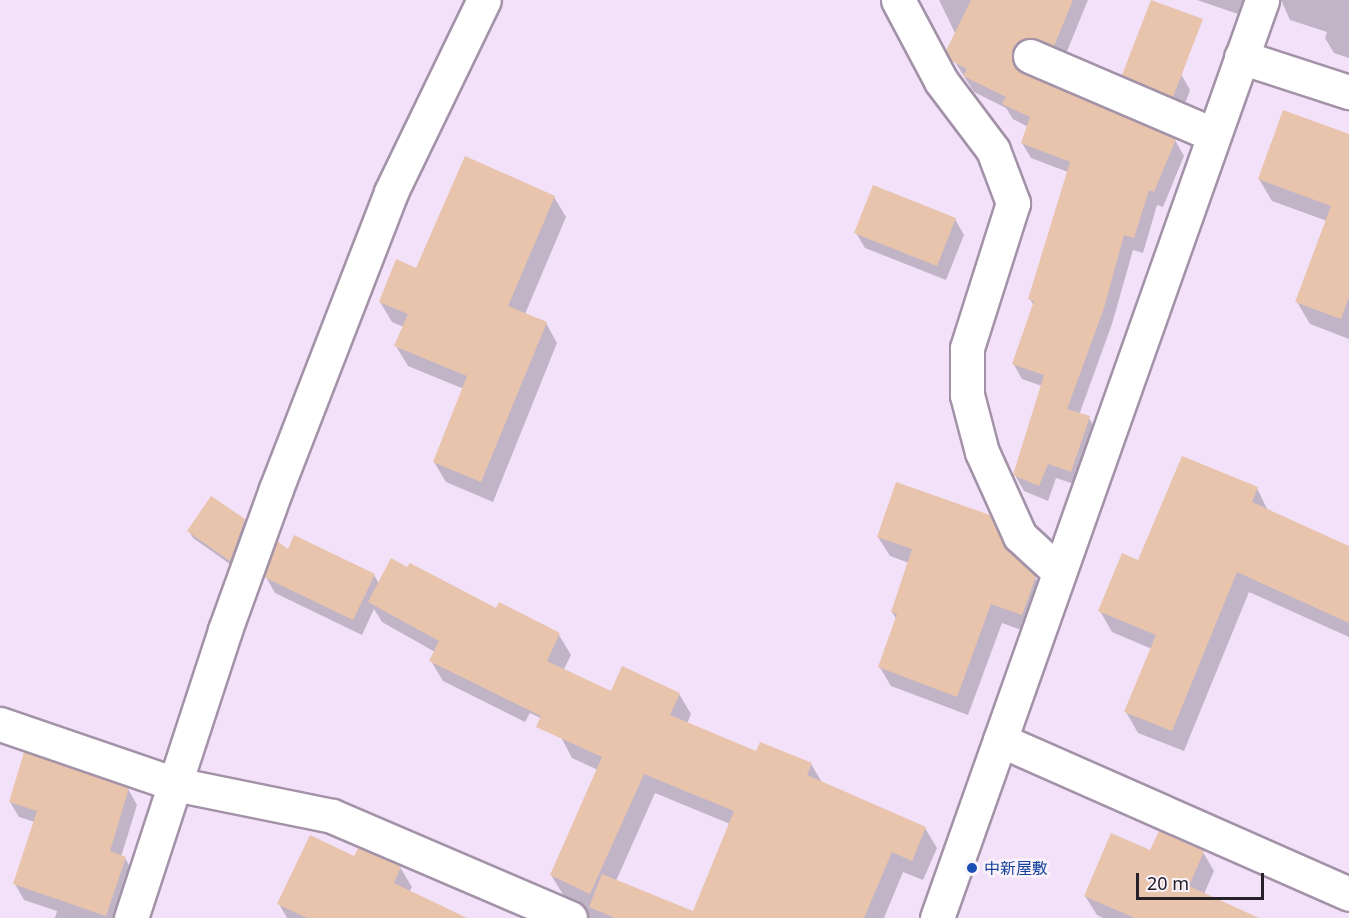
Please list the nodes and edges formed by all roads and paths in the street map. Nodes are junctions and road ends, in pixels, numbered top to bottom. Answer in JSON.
{"nodes":[{"id":1,"x":484,"y":0,"type":"edge"},
{"id":2,"x":898,"y":0,"type":"edge"},
{"id":3,"x":1262,"y":0,"type":"edge"},
{"id":4,"x":1030,"y":56,"type":"dead end"},
{"id":5,"x":1241,"y":57,"type":"junction"},
{"id":6,"x":1349,"y":92,"type":"edge"},
{"id":7,"x":1214,"y":135,"type":"junction"},
{"id":8,"x":1059,"y":572,"type":"junction"},
{"id":9,"x":0,"y":724,"type":"edge"},
{"id":10,"x":1000,"y":740,"type":"junction"},
{"id":11,"x":175,"y":784,"type":"junction"},
{"id":12,"x":1349,"y":894,"type":"edge"},
{"id":13,"x":131,"y":918,"type":"edge"},
{"id":14,"x":570,"y":918,"type":"edge"},
{"id":15,"x":937,"y":918,"type":"edge"}],
"edges":[{"from":1,"to":11,"type":"street"},
{"from":2,"to":8,"type":"street"},
{"from":3,"to":5,"type":"street"},
{"from":4,"to":7,"type":"street"},
{"from":5,"to":6,"type":"street"},
{"from":5,"to":7,"type":"street"},
{"from":7,"to":8,"type":"street"},
{"from":8,"to":10,"type":"street"},
{"from":9,"to":11,"type":"street"},
{"from":10,"to":12,"type":"street"},
{"from":10,"to":15,"type":"street"},
{"from":11,"to":13,"type":"street"},
{"from":11,"to":14,"type":"street"}]}
